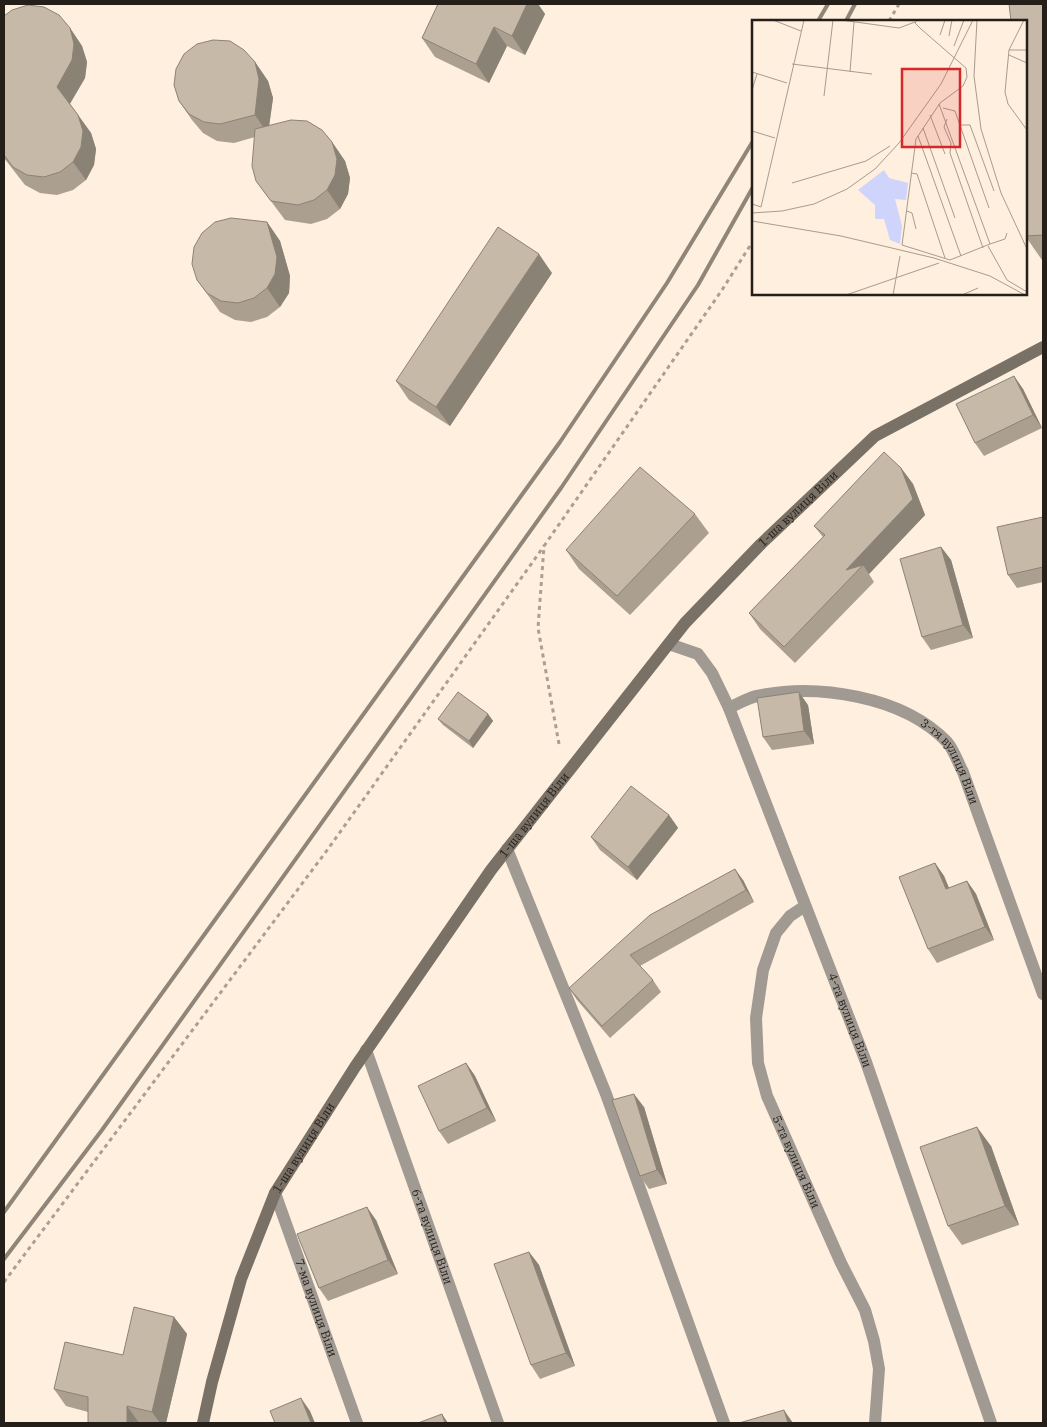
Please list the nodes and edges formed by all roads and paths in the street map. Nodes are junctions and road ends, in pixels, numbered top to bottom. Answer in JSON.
{"nodes":[{"id":1,"x":899,"y":4,"type":"edge"},
{"id":2,"x":890,"y":20,"type":"edge"},
{"id":3,"x":752,"y":243,"type":"edge"},
{"id":4,"x":1043,"y":346,"type":"edge"},
{"id":5,"x":544,"y":546,"type":"junction"},
{"id":6,"x":669,"y":644,"type":"junction"},
{"id":7,"x":729,"y":708,"type":"junction"},
{"id":8,"x":564,"y":776,"type":"junction"},
{"id":9,"x":508,"y":849,"type":"junction"},
{"id":10,"x":805,"y":906,"type":"junction"},
{"id":11,"x":1043,"y":994,"type":"edge"},
{"id":12,"x":366,"y":1050,"type":"junction"},
{"id":13,"x":275,"y":1193,"type":"junction"},
{"id":14,"x":4,"y":1282,"type":"edge"},
{"id":15,"x":203,"y":1423,"type":"edge"},
{"id":16,"x":358,"y":1423,"type":"edge"},
{"id":17,"x":498,"y":1423,"type":"edge"},
{"id":18,"x":724,"y":1423,"type":"edge"},
{"id":19,"x":875,"y":1423,"type":"edge"},
{"id":20,"x":991,"y":1423,"type":"edge"}],
"edges":[{"from":1,"to":2,"type":"path"},
{"from":3,"to":5,"type":"path"},
{"from":4,"to":6,"type":"main road","name":"1-ша вулиця Віли"},
{"from":5,"to":8,"type":"path"},
{"from":5,"to":14,"type":"path"},
{"from":6,"to":7,"type":"street","name":"4-та вулиця Віли"},
{"from":6,"to":8,"type":"main road","name":"1-ша вулиця Віли"},
{"from":7,"to":10,"type":"street","name":"4-та вулиця Віли"},
{"from":7,"to":11,"type":"street","name":"3-тя вулиця Віли"},
{"from":8,"to":9,"type":"main road","name":"1-ша вулиця Віли"},
{"from":9,"to":12,"type":"main road","name":"1-ша вулиця Віли"},
{"from":9,"to":18,"type":"street"},
{"from":10,"to":19,"type":"street","name":"5-та вулиця Віли"},
{"from":10,"to":20,"type":"street","name":"4-та вулиця Віли"},
{"from":12,"to":13,"type":"main road","name":"1-ша вулиця Віли"},
{"from":12,"to":17,"type":"street","name":"6-та вулиця Віли"},
{"from":13,"to":15,"type":"main road","name":"1-ша вулиця Віли"},
{"from":13,"to":16,"type":"street","name":"7-ма вулиця Віли"}]}
